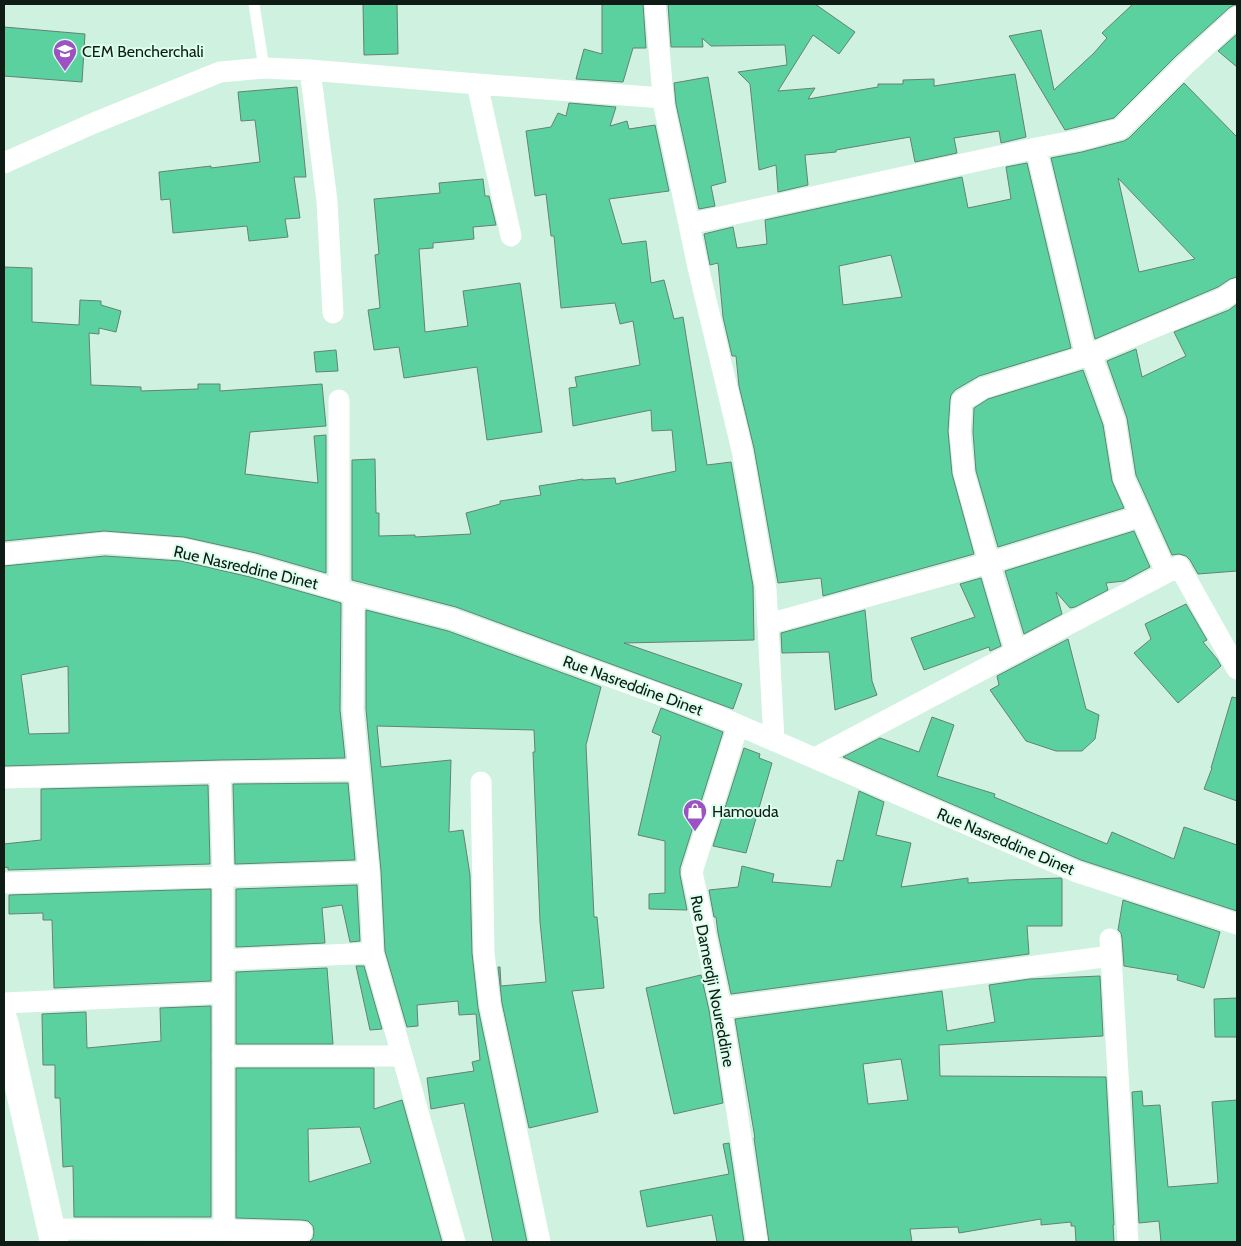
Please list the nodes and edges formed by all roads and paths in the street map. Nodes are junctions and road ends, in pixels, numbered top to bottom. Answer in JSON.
{"nodes":[{"id":1,"x":254,"y":4,"type":"edge"},
{"id":2,"x":655,"y":4,"type":"edge"},
{"id":3,"x":1237,"y":16,"type":"edge"},
{"id":4,"x":264,"y":68,"type":"junction"},
{"id":5,"x":310,"y":70,"type":"junction"},
{"id":6,"x":477,"y":84,"type":"junction"},
{"id":7,"x":663,"y":98,"type":"junction"},
{"id":8,"x":1036,"y":148,"type":"junction"},
{"id":9,"x":4,"y":163,"type":"edge"},
{"id":10,"x":688,"y":224,"type":"junction"},
{"id":11,"x":511,"y":236,"type":"dead end"},
{"id":12,"x":1237,"y":288,"type":"edge"},
{"id":13,"x":332,"y":314,"type":"dead end"},
{"id":14,"x":1089,"y":355,"type":"junction"},
{"id":15,"x":339,"y":400,"type":"dead end"},
{"id":16,"x":1141,"y":516,"type":"junction"},
{"id":17,"x":4,"y":554,"type":"edge"},
{"id":18,"x":989,"y":563,"type":"junction"},
{"id":19,"x":1166,"y":572,"type":"junction"},
{"id":20,"x":346,"y":592,"type":"junction"},
{"id":21,"x":768,"y":624,"type":"junction"},
{"id":22,"x":1016,"y":652,"type":"junction"},
{"id":23,"x":1237,"y":669,"type":"edge"},
{"id":24,"x":738,"y":725,"type":"junction"},
{"id":25,"x":774,"y":741,"type":"junction"},
{"id":26,"x":815,"y":758,"type":"junction"},
{"id":27,"x":359,"y":770,"type":"junction"},
{"id":28,"x":220,"y":772,"type":"junction"},
{"id":29,"x":4,"y":778,"type":"edge"},
{"id":30,"x":482,"y":782,"type":"dead end"},
{"id":31,"x":369,"y":872,"type":"junction"},
{"id":32,"x":222,"y":876,"type":"junction"},
{"id":33,"x":4,"y":883,"type":"edge"},
{"id":34,"x":1237,"y":924,"type":"edge"},
{"id":35,"x":373,"y":953,"type":"junction"},
{"id":36,"x":223,"y":960,"type":"junction"},
{"id":37,"x":223,"y":993,"type":"junction"},
{"id":38,"x":4,"y":1003,"type":"edge"},
{"id":39,"x":721,"y":1008,"type":"junction"},
{"id":40,"x":4,"y":1021,"type":"edge"},
{"id":41,"x":223,"y":1056,"type":"junction"},
{"id":42,"x":402,"y":1056,"type":"junction"},
{"id":43,"x":224,"y":1230,"type":"junction"},
{"id":44,"x":302,"y":1232,"type":"dead end"},
{"id":45,"x":53,"y":1236,"type":"edge"},
{"id":46,"x":456,"y":1242,"type":"edge"},
{"id":47,"x":540,"y":1242,"type":"edge"},
{"id":48,"x":757,"y":1242,"type":"edge"},
{"id":49,"x":1128,"y":1242,"type":"edge"}],
"edges":[{"from":1,"to":4,"type":"lane"},
{"from":2,"to":7,"type":"street"},
{"from":3,"to":8,"type":"street"},
{"from":4,"to":5,"type":"street"},
{"from":4,"to":9,"type":"street"},
{"from":5,"to":6,"type":"street"},
{"from":5,"to":13,"type":"street"},
{"from":6,"to":7,"type":"street"},
{"from":6,"to":11,"type":"street"},
{"from":7,"to":10,"type":"street"},
{"from":8,"to":10,"type":"street"},
{"from":8,"to":14,"type":"street"},
{"from":10,"to":21,"type":"street"},
{"from":12,"to":14,"type":"street"},
{"from":14,"to":16,"type":"street"},
{"from":14,"to":18,"type":"street"},
{"from":15,"to":20,"type":"street"},
{"from":16,"to":18,"type":"street"},
{"from":16,"to":19,"type":"street"},
{"from":17,"to":20,"type":"street","name":"Rue Nasreddine Dinet"},
{"from":18,"to":21,"type":"street"},
{"from":18,"to":22,"type":"street"},
{"from":19,"to":22,"type":"street"},
{"from":19,"to":23,"type":"street"},
{"from":20,"to":24,"type":"street","name":"Rue Nasreddine Dinet"},
{"from":20,"to":27,"type":"street"},
{"from":21,"to":25,"type":"street"},
{"from":22,"to":26,"type":"street"},
{"from":24,"to":25,"type":"street","name":"Rue Nasreddine Dinet"},
{"from":24,"to":39,"type":"street","name":"Rue Damerdji Noureddine"},
{"from":25,"to":26,"type":"street","name":"Rue Nasreddine Dinet"},
{"from":26,"to":34,"type":"street","name":"Rue Nasreddine Dinet"},
{"from":27,"to":28,"type":"street"},
{"from":27,"to":31,"type":"street"},
{"from":28,"to":29,"type":"street"},
{"from":28,"to":32,"type":"street"},
{"from":30,"to":47,"type":"street"},
{"from":31,"to":32,"type":"street"},
{"from":31,"to":35,"type":"street"},
{"from":32,"to":33,"type":"street"},
{"from":32,"to":36,"type":"street"},
{"from":35,"to":36,"type":"street"},
{"from":35,"to":42,"type":"street"},
{"from":36,"to":37,"type":"street"},
{"from":37,"to":38,"type":"street"},
{"from":37,"to":41,"type":"street"},
{"from":39,"to":48,"type":"street","name":"Rue Damerdji Noureddine"},
{"from":39,"to":49,"type":"street"},
{"from":40,"to":45,"type":"main road"},
{"from":41,"to":42,"type":"street"},
{"from":41,"to":43,"type":"street"},
{"from":42,"to":46,"type":"street"},
{"from":43,"to":44,"type":"street"},
{"from":43,"to":45,"type":"street"}]}
